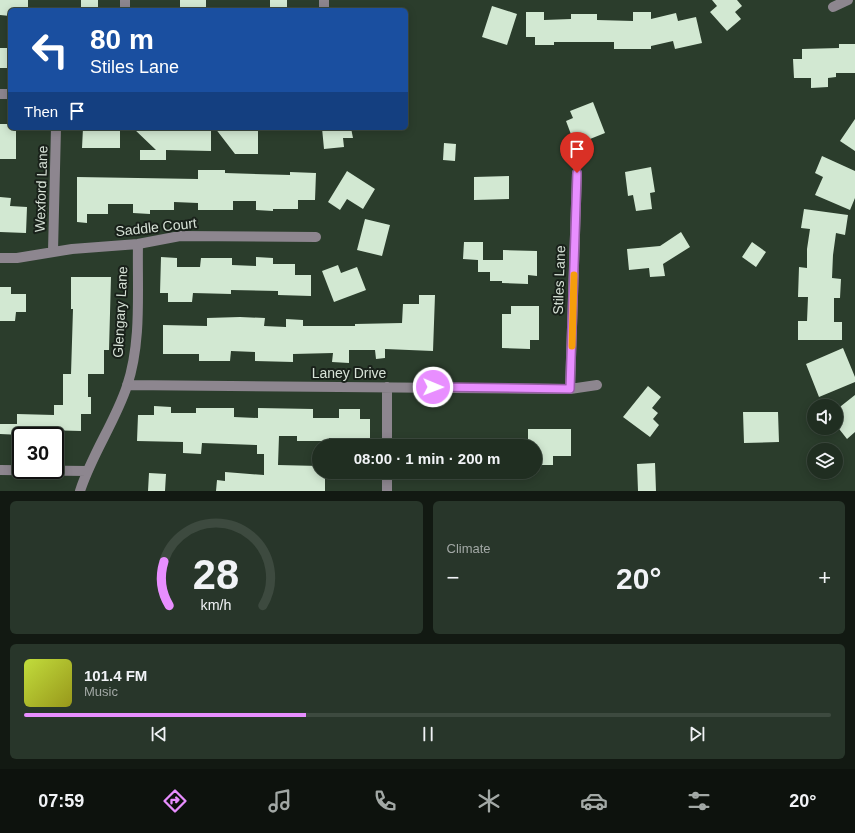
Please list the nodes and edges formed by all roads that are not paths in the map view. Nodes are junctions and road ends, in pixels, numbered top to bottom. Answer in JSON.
{"nodes":[{"id":1,"x":848,"y":0,"type":"edge"},
{"id":2,"x":833,"y":7,"type":"dead end"},
{"id":3,"x":56,"y":130,"type":"edge"},
{"id":4,"x":577,"y":173,"type":"dead end"},
{"id":5,"x":316,"y":237,"type":"dead end"},
{"id":6,"x":138,"y":244,"type":"junction"},
{"id":7,"x":53,"y":251,"type":"junction"},
{"id":8,"x":0,"y":258,"type":"edge"},
{"id":9,"x":127,"y":385,"type":"junction"},
{"id":10,"x":597,"y":385,"type":"dead end"},
{"id":11,"x":388,"y":387,"type":"junction"},
{"id":12,"x":570,"y":389,"type":"junction"},
{"id":13,"x":388,"y":439,"type":"edge"},
{"id":14,"x":0,"y":470,"type":"edge"},
{"id":15,"x":87,"y":471,"type":"junction"},
{"id":16,"x":388,"y":479,"type":"edge"},
{"id":17,"x":80,"y":491,"type":"edge"},
{"id":18,"x":388,"y":491,"type":"edge"}],
"edges":[{"from":1,"to":2,"type":"street"},
{"from":3,"to":7,"type":"street","name":"Wexford Lane"},
{"from":4,"to":12,"type":"street","name":"Stiles Lane"},
{"from":5,"to":6,"type":"street","name":"Saddle Court"},
{"from":6,"to":7,"type":"street","name":"Saddle Court"},
{"from":6,"to":9,"type":"street","name":"Glengary Lane"},
{"from":7,"to":8,"type":"street","name":"Saddle Court"},
{"from":9,"to":11,"type":"street","name":"Laney Drive"},
{"from":9,"to":15,"type":"street","name":"Glengary Lane"},
{"from":10,"to":12,"type":"street","name":"Laney Drive"},
{"from":11,"to":12,"type":"street","name":"Laney Drive"},
{"from":11,"to":13,"type":"street"},
{"from":14,"to":15,"type":"street"},
{"from":15,"to":17,"type":"street","name":"Glengary Lane"},
{"from":16,"to":18,"type":"street"}]}
